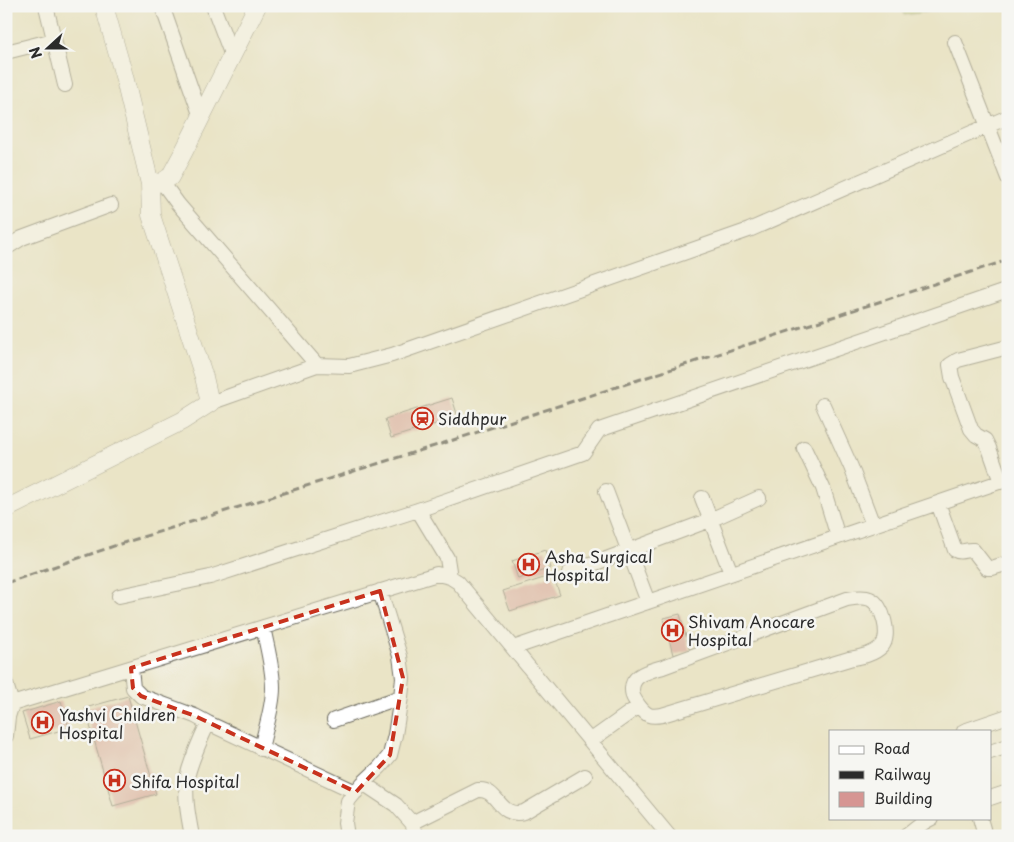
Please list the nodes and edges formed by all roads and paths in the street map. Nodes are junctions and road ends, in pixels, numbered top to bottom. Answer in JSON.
{"nodes":[{"id":1,"x":46,"y":6,"type":"edge"},
{"id":2,"x":104,"y":6,"type":"edge"},
{"id":3,"x":162,"y":6,"type":"edge"},
{"id":4,"x":212,"y":6,"type":"edge"},
{"id":5,"x":257,"y":6,"type":"edge"},
{"id":6,"x":54,"y":40,"type":"junction"},
{"id":7,"x":955,"y":42,"type":"dead end"},
{"id":8,"x":6,"y":52,"type":"edge"},
{"id":9,"x":232,"y":56,"type":"junction"},
{"id":10,"x":65,"y":85,"type":"dead end"},
{"id":11,"x":201,"y":117,"type":"junction"},
{"id":12,"x":1008,"y":117,"type":"edge"},
{"id":13,"x":988,"y":126,"type":"junction"},
{"id":14,"x":1008,"y":178,"type":"edge"},
{"id":15,"x":156,"y":183,"type":"junction"},
{"id":16,"x":111,"y":205,"type":"dead end"},
{"id":17,"x":6,"y":248,"type":"edge"},
{"id":18,"x":1008,"y":290,"type":"edge"},
{"id":19,"x":1008,"y":347,"type":"edge"},
{"id":20,"x":317,"y":365,"type":"junction"},
{"id":21,"x":210,"y":403,"type":"junction"},
{"id":22,"x":823,"y":405,"type":"dead end"},
{"id":23,"x":804,"y":448,"type":"dead end"},
{"id":24,"x":1004,"y":480,"type":"edge"},
{"id":25,"x":606,"y":491,"type":"dead end"},
{"id":26,"x":702,"y":498,"type":"dead end"},
{"id":27,"x":760,"y":498,"type":"dead end"},
{"id":28,"x":938,"y":503,"type":"junction"},
{"id":29,"x":6,"y":509,"type":"edge"},
{"id":30,"x":418,"y":510,"type":"junction"},
{"id":31,"x":710,"y":520,"type":"junction"},
{"id":32,"x":873,"y":525,"type":"junction"},
{"id":33,"x":838,"y":537,"type":"junction"},
{"id":34,"x":629,"y":551,"type":"junction"},
{"id":35,"x":1008,"y":563,"type":"edge"},
{"id":36,"x":569,"y":573,"type":"dead end"},
{"id":37,"x":731,"y":573,"type":"junction"},
{"id":38,"x":450,"y":577,"type":"junction"},
{"id":39,"x":380,"y":591,"type":"junction"},
{"id":40,"x":119,"y":596,"type":"dead end"},
{"id":41,"x":648,"y":602,"type":"junction"},
{"id":42,"x":263,"y":627,"type":"junction"},
{"id":43,"x":513,"y":648,"type":"junction"},
{"id":44,"x":131,"y":668,"type":"junction"},
{"id":45,"x":6,"y":684,"type":"edge"},
{"id":46,"x":401,"y":697,"type":"junction"},
{"id":47,"x":12,"y":704,"type":"junction"},
{"id":48,"x":639,"y":706,"type":"junction"},
{"id":49,"x":1008,"y":716,"type":"edge"},
{"id":50,"x":334,"y":720,"type":"dead end"},
{"id":51,"x":208,"y":723,"type":"junction"},
{"id":52,"x":967,"y":730,"type":"edge"},
{"id":53,"x":6,"y":736,"type":"edge"},
{"id":54,"x":590,"y":741,"type":"junction"},
{"id":55,"x":1008,"y":746,"type":"edge"},
{"id":56,"x":260,"y":748,"type":"junction"},
{"id":57,"x":992,"y":751,"type":"edge"},
{"id":58,"x":585,"y":776,"type":"dead end"},
{"id":59,"x":359,"y":787,"type":"junction"},
{"id":60,"x":1007,"y":794,"type":"edge"},
{"id":61,"x":992,"y":798,"type":"edge"},
{"id":62,"x":928,"y":820,"type":"edge"},
{"id":63,"x":981,"y":820,"type":"edge"},
{"id":64,"x":414,"y":829,"type":"edge"},
{"id":65,"x":912,"y":834,"type":"edge"},
{"id":66,"x":192,"y":836,"type":"edge"},
{"id":67,"x":347,"y":836,"type":"edge"},
{"id":68,"x":669,"y":836,"type":"edge"},
{"id":69,"x":985,"y":836,"type":"edge"}],
"edges":[{"from":1,"to":6,"type":"street"},
{"from":2,"to":15,"type":"main road"},
{"from":3,"to":11,"type":"street"},
{"from":4,"to":9,"type":"street"},
{"from":5,"to":9,"type":"main road"},
{"from":6,"to":8,"type":"street"},
{"from":6,"to":10,"type":"street"},
{"from":7,"to":13,"type":"street"},
{"from":9,"to":11,"type":"main road"},
{"from":11,"to":15,"type":"main road"},
{"from":12,"to":13,"type":"street"},
{"from":13,"to":14,"type":"street"},
{"from":13,"to":20,"type":"street"},
{"from":15,"to":20,"type":"street"},
{"from":15,"to":21,"type":"main road"},
{"from":16,"to":17,"type":"street"},
{"from":18,"to":30,"type":"street"},
{"from":19,"to":24,"type":"street"},
{"from":20,"to":21,"type":"street"},
{"from":21,"to":29,"type":"main road"},
{"from":22,"to":32,"type":"street"},
{"from":23,"to":33,"type":"street"},
{"from":24,"to":28,"type":"street"},
{"from":25,"to":34,"type":"street"},
{"from":26,"to":31,"type":"street"},
{"from":27,"to":31,"type":"street"},
{"from":28,"to":32,"type":"street"},
{"from":28,"to":35,"type":"street"},
{"from":30,"to":38,"type":"street"},
{"from":30,"to":40,"type":"street"},
{"from":31,"to":34,"type":"street"},
{"from":31,"to":37,"type":"street"},
{"from":32,"to":33,"type":"street"},
{"from":33,"to":37,"type":"street"},
{"from":34,"to":36,"type":"street"},
{"from":34,"to":41,"type":"street"},
{"from":37,"to":41,"type":"street"},
{"from":38,"to":39,"type":"street"},
{"from":38,"to":43,"type":"street"},
{"from":39,"to":42,"type":"street"},
{"from":39,"to":46,"type":"street"},
{"from":41,"to":43,"type":"street"},
{"from":42,"to":44,"type":"street"},
{"from":42,"to":56,"type":"street"},
{"from":43,"to":54,"type":"street"},
{"from":44,"to":47,"type":"street"},
{"from":44,"to":51,"type":"street"},
{"from":45,"to":47,"type":"street"},
{"from":46,"to":50,"type":"street"},
{"from":46,"to":59,"type":"street"},
{"from":47,"to":53,"type":"street"},
{"from":48,"to":48,"type":"street"},
{"from":48,"to":54,"type":"street"},
{"from":49,"to":52,"type":"street"},
{"from":51,"to":56,"type":"street"},
{"from":51,"to":66,"type":"street"},
{"from":54,"to":68,"type":"street"},
{"from":55,"to":57,"type":"street"},
{"from":56,"to":59,"type":"street"},
{"from":58,"to":64,"type":"street"},
{"from":59,"to":64,"type":"street"},
{"from":59,"to":67,"type":"street"},
{"from":60,"to":61,"type":"street"},
{"from":62,"to":65,"type":"street"},
{"from":63,"to":69,"type":"street"}]}
